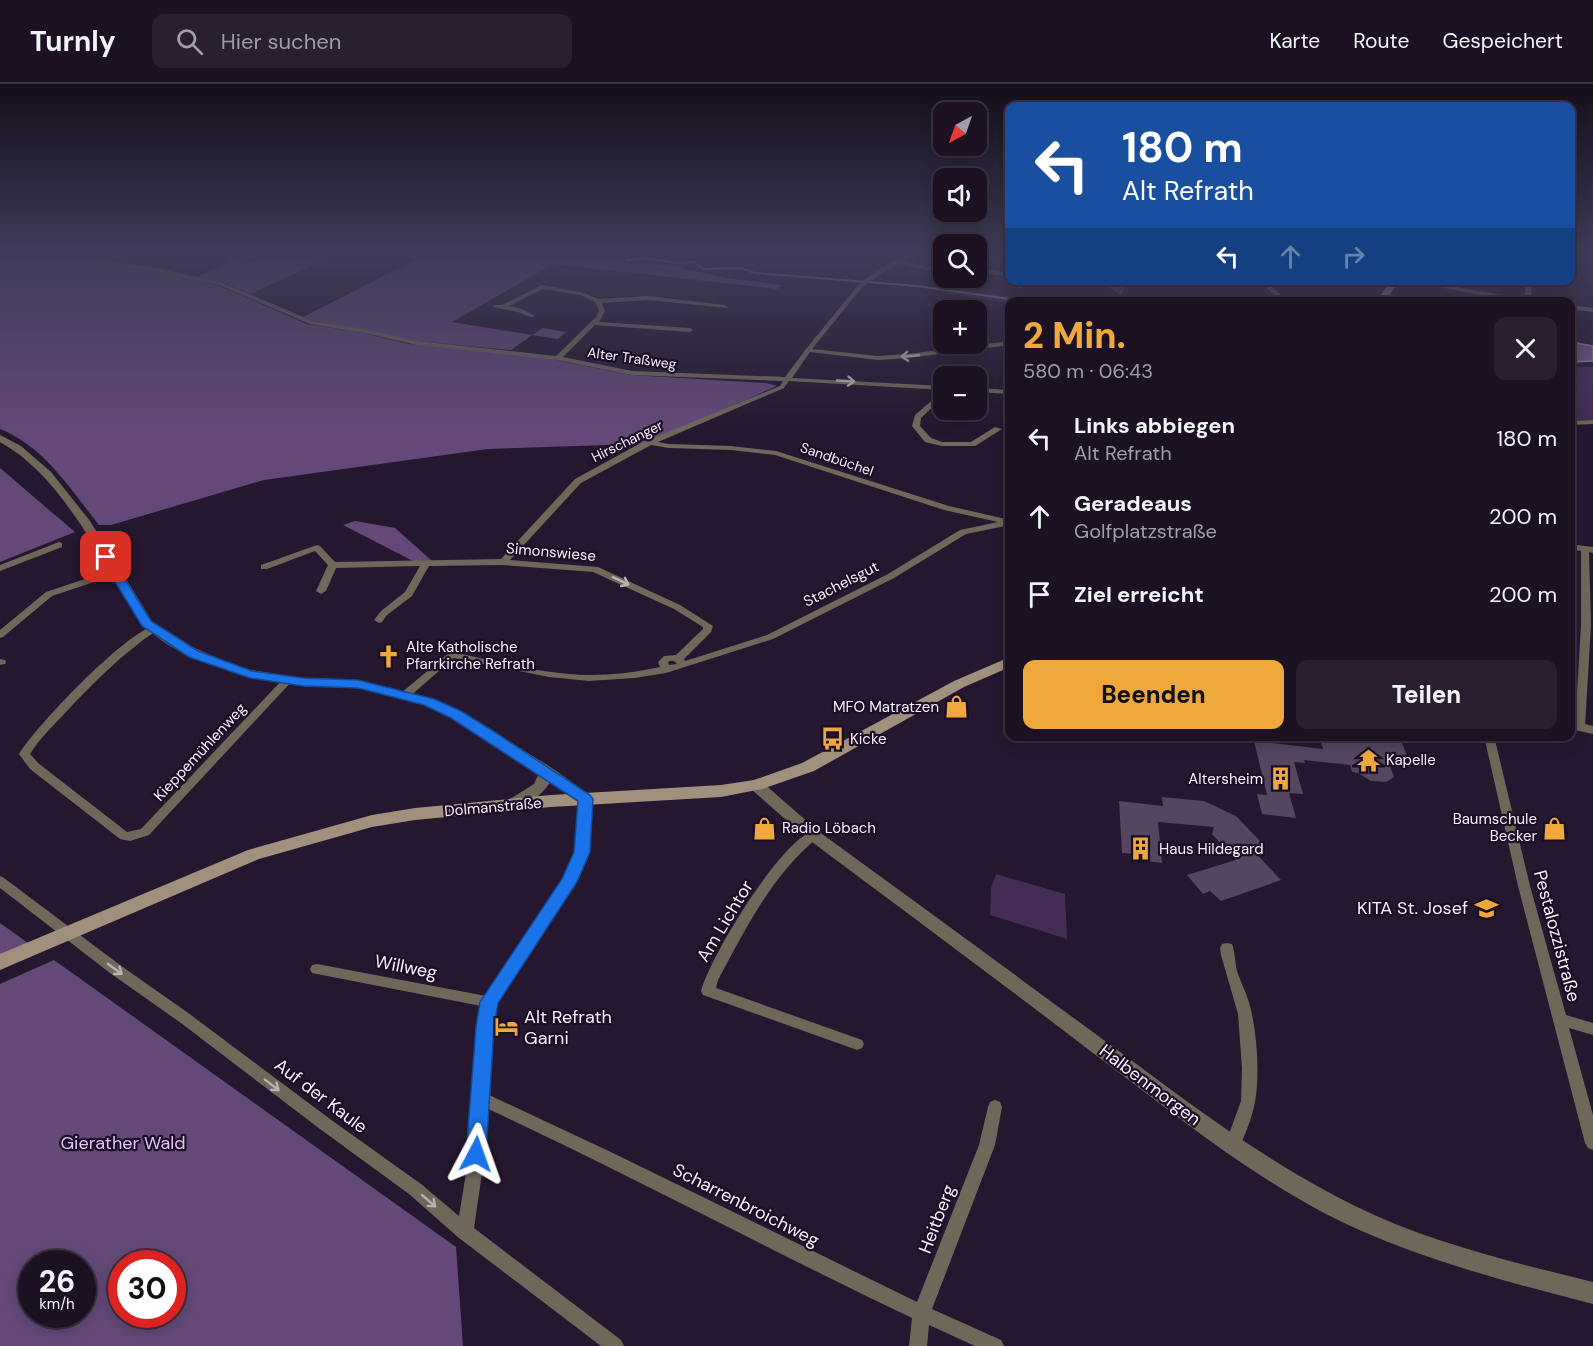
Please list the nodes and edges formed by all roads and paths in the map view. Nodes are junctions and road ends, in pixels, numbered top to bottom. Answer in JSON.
{"nodes":[{"id":1,"x":284,"y":311,"type":"edge"},
{"id":2,"x":518,"y":311,"type":"edge"},
{"id":3,"x":602,"y":311,"type":"edge"},
{"id":4,"x":841,"y":311,"type":"edge"},
{"id":5,"x":532,"y":316,"type":"dead end"},
{"id":6,"x":593,"y":323,"type":"junction"},
{"id":7,"x":690,"y":330,"type":"dead end"},
{"id":8,"x":1005,"y":344,"type":"edge"},
{"id":9,"x":808,"y":350,"type":"junction"},
{"id":10,"x":558,"y":358,"type":"junction"},
{"id":11,"x":787,"y":381,"type":"junction"},
{"id":12,"x":933,"y":389,"type":"edge"},
{"id":13,"x":987,"y":391,"type":"edge"},
{"id":14,"x":1005,"y":392,"type":"edge"},
{"id":15,"x":933,"y":401,"type":"edge"},
{"id":16,"x":1593,"y":422,"type":"edge"},
{"id":17,"x":1575,"y":423,"type":"edge"},
{"id":18,"x":998,"y":429,"type":"dead end"},
{"id":19,"x":0,"y":438,"type":"edge"},
{"id":20,"x":653,"y":443,"type":"junction"},
{"id":21,"x":1005,"y":521,"type":"edge"},
{"id":22,"x":1005,"y":523,"type":"edge"},
{"id":23,"x":59,"y":545,"type":"dead end"},
{"id":24,"x":1589,"y":550,"type":"edge"},
{"id":25,"x":503,"y":562,"type":"junction"},
{"id":26,"x":426,"y":563,"type":"junction"},
{"id":27,"x":333,"y":565,"type":"junction"},
{"id":28,"x":264,"y":567,"type":"dead end"},
{"id":29,"x":0,"y":568,"type":"edge"},
{"id":30,"x":115,"y":572,"type":"junction"},
{"id":31,"x":321,"y":591,"type":"dead end"},
{"id":32,"x":379,"y":620,"type":"dead end"},
{"id":33,"x":153,"y":629,"type":"junction"},
{"id":34,"x":0,"y":634,"type":"edge"},
{"id":35,"x":680,"y":662,"type":"junction"},
{"id":36,"x":1005,"y":663,"type":"edge"},
{"id":37,"x":288,"y":680,"type":"junction"},
{"id":38,"x":405,"y":695,"type":"junction"},
{"id":39,"x":1581,"y":727,"type":"edge"},
{"id":40,"x":1490,"y":741,"type":"edge"},
{"id":41,"x":547,"y":771,"type":"junction"},
{"id":42,"x":756,"y":785,"type":"junction"},
{"id":43,"x":585,"y":799,"type":"junction"},
{"id":44,"x":512,"y":805,"type":"junction"},
{"id":45,"x":813,"y":835,"type":"junction"},
{"id":46,"x":0,"y":881,"type":"edge"},
{"id":47,"x":69,"y":934,"type":"junction"},
{"id":48,"x":1227,"y":948,"type":"dead end"},
{"id":49,"x":5,"y":960,"type":"edge"},
{"id":50,"x":317,"y":969,"type":"dead end"},
{"id":51,"x":489,"y":1002,"type":"junction"},
{"id":52,"x":1561,"y":1020,"type":"junction"},
{"id":53,"x":1593,"y":1029,"type":"edge"},
{"id":54,"x":857,"y":1044,"type":"dead end"},
{"id":55,"x":480,"y":1098,"type":"junction"},
{"id":56,"x":995,"y":1107,"type":"dead end"},
{"id":57,"x":1593,"y":1143,"type":"edge"},
{"id":58,"x":1233,"y":1145,"type":"junction"},
{"id":59,"x":465,"y":1232,"type":"junction"},
{"id":60,"x":1593,"y":1293,"type":"edge"},
{"id":61,"x":921,"y":1314,"type":"junction"},
{"id":62,"x":615,"y":1346,"type":"edge"},
{"id":63,"x":918,"y":1346,"type":"edge"},
{"id":64,"x":995,"y":1346,"type":"edge"}],
"edges":[{"from":1,"to":10,"type":"street","name":"Alter Traßweg"},
{"from":2,"to":5,"type":"street"},
{"from":3,"to":6,"type":"street"},
{"from":4,"to":9,"type":"street"},
{"from":6,"to":7,"type":"street"},
{"from":6,"to":10,"type":"street"},
{"from":8,"to":9,"type":"street","one_way":true},
{"from":9,"to":11,"type":"street"},
{"from":10,"to":11,"type":"street","name":"Alter Traßweg"},
{"from":11,"to":12,"type":"street","name":"Alter Traßweg","one_way":true},
{"from":11,"to":20,"type":"street","name":"Hirschanger"},
{"from":13,"to":14,"type":"street"},
{"from":15,"to":18,"type":"street","name":"Alter Traßweg"},
{"from":16,"to":17,"type":"street"},
{"from":19,"to":30,"type":"street"},
{"from":20,"to":21,"type":"street","name":"Sandbüchel"},
{"from":20,"to":25,"type":"street","name":"Hirschanger"},
{"from":22,"to":35,"type":"street","name":"Stachelsgut"},
{"from":23,"to":29,"type":"street"},
{"from":24,"to":39,"type":"street"},
{"from":25,"to":26,"type":"street","name":"Simonswiese"},
{"from":25,"to":35,"type":"street","name":"Simonswiese","one_way":true},
{"from":26,"to":27,"type":"street","name":"Simonswiese"},
{"from":26,"to":32,"type":"street"},
{"from":27,"to":28,"type":"street"},
{"from":27,"to":31,"type":"street"},
{"from":30,"to":33,"type":"street"},
{"from":30,"to":34,"type":"street"},
{"from":33,"to":37,"type":"street"},
{"from":33,"to":37,"type":"street","name":"Kieppemühlenweg"},
{"from":35,"to":38,"type":"street","name":"Stachelsgut"},
{"from":36,"to":42,"type":"main road","name":"Dolmanstraße"},
{"from":37,"to":38,"type":"street"},
{"from":38,"to":41,"type":"street"},
{"from":40,"to":52,"type":"street","name":"Pestalozzistraße"},
{"from":41,"to":43,"type":"street"},
{"from":41,"to":44,"type":"street"},
{"from":42,"to":43,"type":"main road","name":"Dolmanstraße"},
{"from":42,"to":45,"type":"street","name":"Halbenmorgen"},
{"from":43,"to":44,"type":"main road","name":"Dolmanstraße"},
{"from":43,"to":51,"type":"street"},
{"from":44,"to":47,"type":"main road","name":"Dolmanstraße"},
{"from":45,"to":54,"type":"street","name":"Am Lichtor"},
{"from":45,"to":58,"type":"street","name":"Halbenmorgen"},
{"from":46,"to":47,"type":"street","name":"Auf der Kaule"},
{"from":47,"to":49,"type":"main road","name":"Dolmanstraße"},
{"from":47,"to":59,"type":"street","name":"Auf der Kaule","one_way":true},
{"from":48,"to":58,"type":"street"},
{"from":50,"to":51,"type":"street","name":"Willweg"},
{"from":51,"to":55,"type":"street"},
{"from":52,"to":53,"type":"street"},
{"from":52,"to":57,"type":"street","name":"Pestalozzistraße"},
{"from":55,"to":59,"type":"street"},
{"from":55,"to":61,"type":"street","name":"Scharrenbroichweg"},
{"from":56,"to":61,"type":"street","name":"Heitberg"},
{"from":58,"to":60,"type":"street","name":"Halbenmorgen"},
{"from":59,"to":62,"type":"street","name":"Auf der Kaule"},
{"from":61,"to":63,"type":"street","name":"Heitberg"},
{"from":61,"to":64,"type":"street","name":"Scharrenbroichweg"}]}
